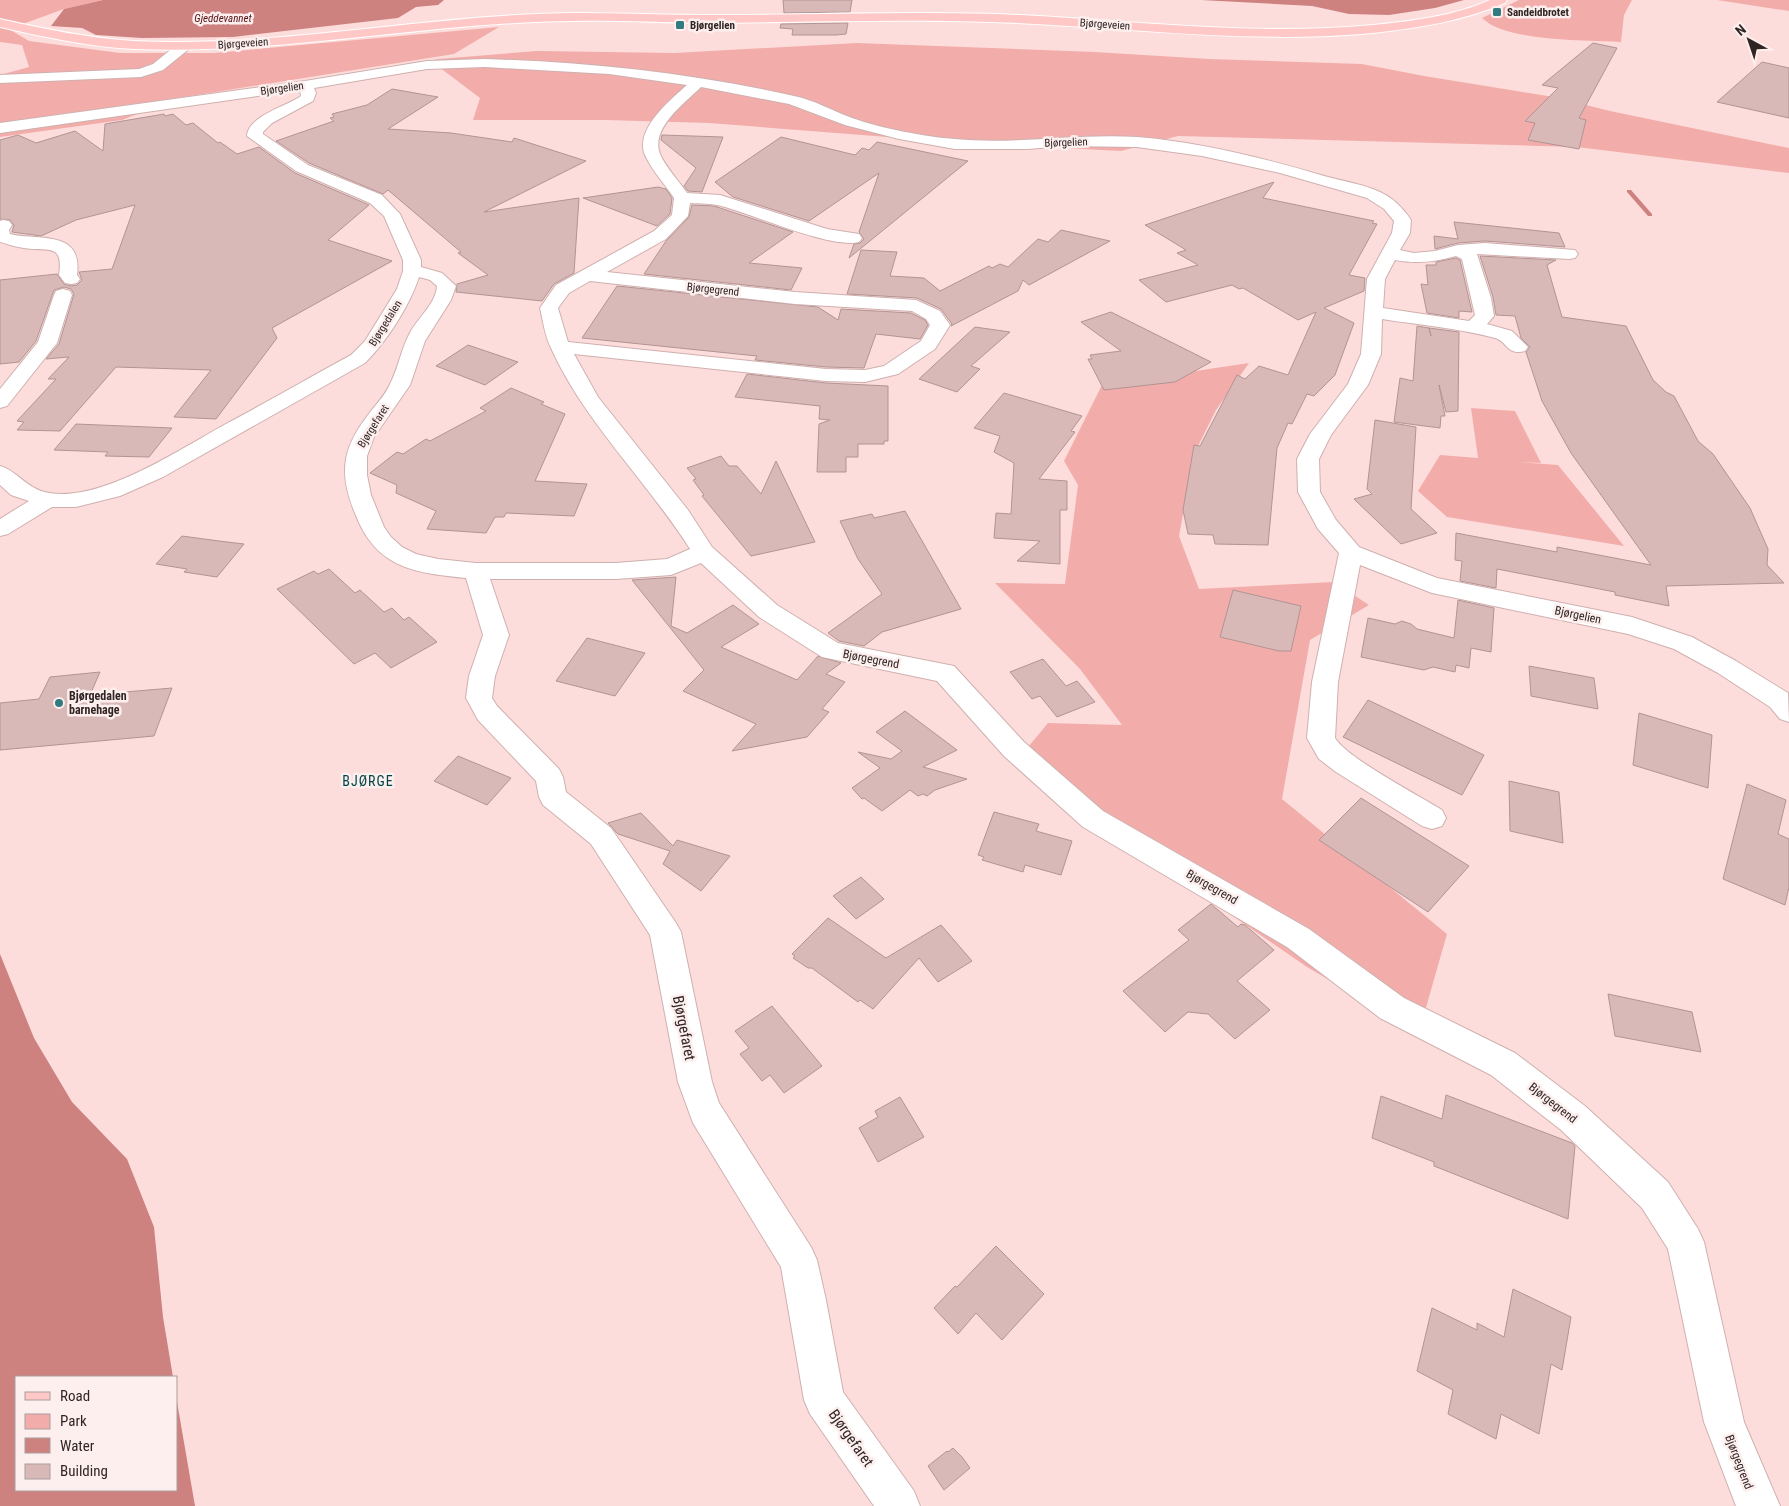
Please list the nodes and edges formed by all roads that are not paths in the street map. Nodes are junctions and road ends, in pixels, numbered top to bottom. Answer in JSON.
{"nodes":[{"id":1,"x":1501,"y":0,"type":"edge"},
{"id":2,"x":0,"y":23,"type":"edge"},
{"id":3,"x":165,"y":46,"type":"junction"},
{"id":4,"x":184,"y":46,"type":"junction"},
{"id":5,"x":118,"y":75,"type":"junction"},
{"id":6,"x":0,"y":78,"type":"edge"},
{"id":7,"x":698,"y":82,"type":"junction"},
{"id":8,"x":305,"y":85,"type":"junction"},
{"id":9,"x":0,"y":128,"type":"edge"},
{"id":10,"x":682,"y":198,"type":"junction"},
{"id":11,"x":3,"y":224,"type":"dead end"},
{"id":12,"x":853,"y":238,"type":"dead end"},
{"id":13,"x":1458,"y":250,"type":"junction"},
{"id":14,"x":1391,"y":254,"type":"junction"},
{"id":15,"x":1569,"y":254,"type":"dead end"},
{"id":16,"x":412,"y":271,"type":"junction"},
{"id":17,"x":587,"y":276,"type":"junction"},
{"id":18,"x":1374,"y":312,"type":"junction"},
{"id":19,"x":1473,"y":327,"type":"junction"},
{"id":20,"x":560,"y":347,"type":"junction"},
{"id":21,"x":1518,"y":347,"type":"dead end"},
{"id":22,"x":0,"y":402,"type":"edge"},
{"id":23,"x":0,"y":473,"type":"edge"},
{"id":24,"x":47,"y":500,"type":"junction"},
{"id":25,"x":0,"y":529,"type":"edge"},
{"id":26,"x":704,"y":552,"type":"junction"},
{"id":27,"x":1351,"y":552,"type":"junction"},
{"id":28,"x":476,"y":571,"type":"junction"},
{"id":29,"x":1789,"y":712,"type":"edge"},
{"id":30,"x":1432,"y":818,"type":"dead end"},
{"id":31,"x":898,"y":1506,"type":"edge"},
{"id":32,"x":1759,"y":1506,"type":"edge"}],
"edges":[{"from":1,"to":4,"type":"main road","name":"Bjørgeveien"},
{"from":2,"to":3,"type":"main road","name":"Bjørgeveien"},
{"from":3,"to":4,"type":"main road","name":"Bjørgeveien"},
{"from":3,"to":5,"type":"street"},
{"from":4,"to":5,"type":"street"},
{"from":5,"to":6,"type":"street"},
{"from":7,"to":8,"type":"street","name":"Bjørgelien"},
{"from":7,"to":10,"type":"street"},
{"from":7,"to":14,"type":"street","name":"Bjørgelien"},
{"from":8,"to":9,"type":"street","name":"Bjørgelien"},
{"from":8,"to":16,"type":"street"},
{"from":10,"to":12,"type":"street"},
{"from":10,"to":17,"type":"street","name":"Bjørgegrend"},
{"from":11,"to":22,"type":"street"},
{"from":13,"to":14,"type":"street"},
{"from":13,"to":15,"type":"street"},
{"from":13,"to":19,"type":"street"},
{"from":14,"to":18,"type":"street","name":"Bjørgelien"},
{"from":16,"to":24,"type":"street","name":"Bjørgedalen"},
{"from":16,"to":28,"type":"street","name":"Bjørgefaret"},
{"from":17,"to":20,"type":"street","name":"Bjørgegrend"},
{"from":17,"to":20,"type":"street","name":"Bjørgegrend"},
{"from":18,"to":19,"type":"street"},
{"from":18,"to":27,"type":"street","name":"Bjørgelien"},
{"from":19,"to":21,"type":"street"},
{"from":20,"to":26,"type":"street","name":"Bjørgegrend"},
{"from":23,"to":24,"type":"street","name":"Bjørgedalen"},
{"from":24,"to":25,"type":"street"},
{"from":26,"to":28,"type":"street","name":"Bjørgefaret"},
{"from":26,"to":32,"type":"street","name":"Bjørgegrend"},
{"from":27,"to":29,"type":"street","name":"Bjørgelien"},
{"from":27,"to":30,"type":"street"},
{"from":28,"to":31,"type":"street","name":"Bjørgefaret"}]}
